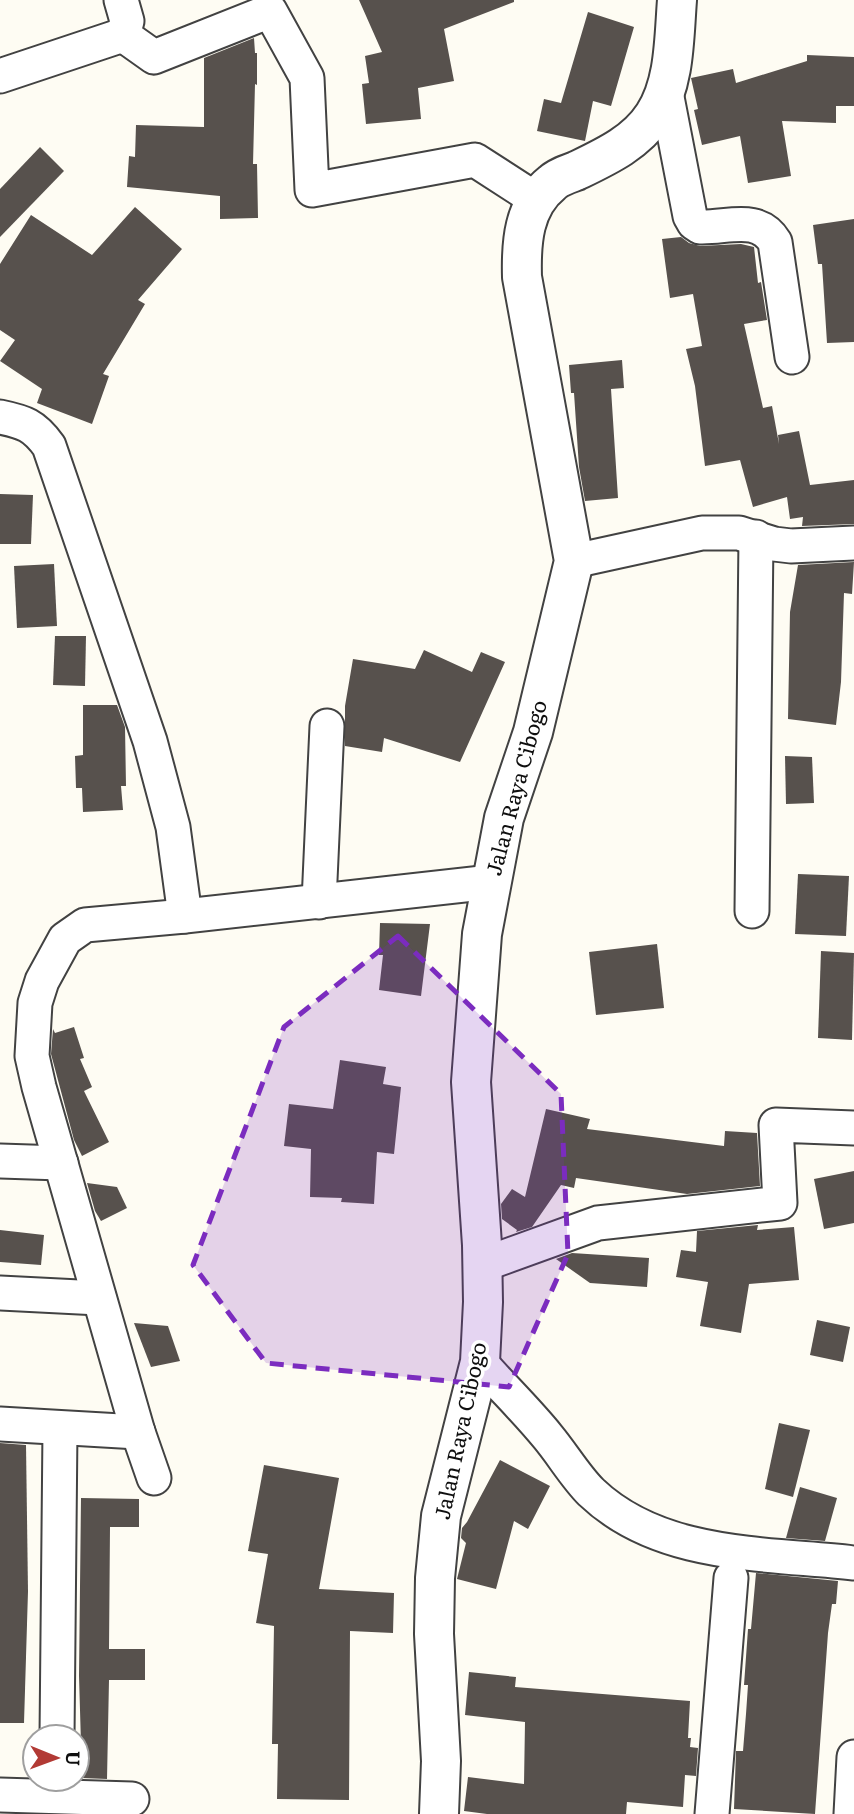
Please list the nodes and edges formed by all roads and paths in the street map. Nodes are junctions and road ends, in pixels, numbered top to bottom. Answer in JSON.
{"nodes":[{"id":1,"x":121,"y":0,"type":"edge"},
{"id":2,"x":677,"y":0,"type":"edge"},
{"id":3,"x":123,"y":35,"type":"junction"},
{"id":4,"x":0,"y":76,"type":"edge"},
{"id":5,"x":666,"y":92,"type":"junction"},
{"id":6,"x":537,"y":200,"type":"junction"},
{"id":7,"x":792,"y":357,"type":"dead end"},
{"id":8,"x":0,"y":417,"type":"edge"},
{"id":9,"x":756,"y":537,"type":"junction"},
{"id":10,"x":854,"y":543,"type":"edge"},
{"id":11,"x":574,"y":561,"type":"junction"},
{"id":12,"x":327,"y":726,"type":"dead end"},
{"id":13,"x":491,"y":882,"type":"junction"},
{"id":14,"x":319,"y":902,"type":"junction"},
{"id":15,"x":752,"y":911,"type":"dead end"},
{"id":16,"x":185,"y":916,"type":"junction"},
{"id":17,"x":854,"y":1128,"type":"edge"},
{"id":18,"x":0,"y":1161,"type":"edge"},
{"id":19,"x":61,"y":1163,"type":"junction"},
{"id":20,"x":482,"y":1265,"type":"junction"},
{"id":21,"x":0,"y":1293,"type":"edge"},
{"id":22,"x":99,"y":1298,"type":"junction"},
{"id":23,"x":480,"y":1362,"type":"junction"},
{"id":24,"x":0,"y":1424,"type":"edge"},
{"id":25,"x":60,"y":1429,"type":"junction"},
{"id":26,"x":138,"y":1432,"type":"junction"},
{"id":27,"x":154,"y":1478,"type":"dead end"},
{"id":28,"x":854,"y":1563,"type":"edge"},
{"id":29,"x":731,"y":1578,"type":"dead end"},
{"id":30,"x":57,"y":1723,"type":"edge"},
{"id":31,"x":854,"y":1757,"type":"edge"},
{"id":32,"x":21,"y":1792,"type":"edge"},
{"id":33,"x":91,"y":1793,"type":"edge"},
{"id":34,"x":0,"y":1795,"type":"edge"},
{"id":35,"x":132,"y":1799,"type":"dead end"},
{"id":36,"x":439,"y":1814,"type":"edge"},
{"id":37,"x":712,"y":1814,"type":"edge"},
{"id":38,"x":851,"y":1814,"type":"edge"}],
"edges":[{"from":1,"to":3,"type":"street"},
{"from":2,"to":5,"type":"street","name":"Jalan Raya Cibogo"},
{"from":3,"to":4,"type":"street"},
{"from":3,"to":6,"type":"street"},
{"from":5,"to":6,"type":"street","name":"Jalan Raya Cibogo"},
{"from":5,"to":7,"type":"street"},
{"from":6,"to":11,"type":"street","name":"Jalan Raya Cibogo"},
{"from":8,"to":16,"type":"street"},
{"from":9,"to":10,"type":"street"},
{"from":9,"to":11,"type":"street"},
{"from":9,"to":15,"type":"street"},
{"from":11,"to":13,"type":"street","name":"Jalan Raya Cibogo"},
{"from":12,"to":14,"type":"street"},
{"from":13,"to":14,"type":"street"},
{"from":13,"to":20,"type":"street","name":"Jalan Raya Cibogo"},
{"from":14,"to":16,"type":"street"},
{"from":16,"to":19,"type":"street"},
{"from":17,"to":20,"type":"street"},
{"from":18,"to":19,"type":"street"},
{"from":19,"to":22,"type":"street"},
{"from":20,"to":23,"type":"street","name":"Jalan Raya Cibogo"},
{"from":21,"to":22,"type":"street"},
{"from":22,"to":26,"type":"street"},
{"from":23,"to":28,"type":"street"},
{"from":23,"to":36,"type":"street","name":"Jalan Raya Cibogo"},
{"from":24,"to":25,"type":"street"},
{"from":25,"to":26,"type":"street"},
{"from":25,"to":30,"type":"street"},
{"from":26,"to":27,"type":"street"},
{"from":29,"to":37,"type":"street"},
{"from":31,"to":38,"type":"street"},
{"from":32,"to":34,"type":"street"},
{"from":33,"to":35,"type":"street"}]}
